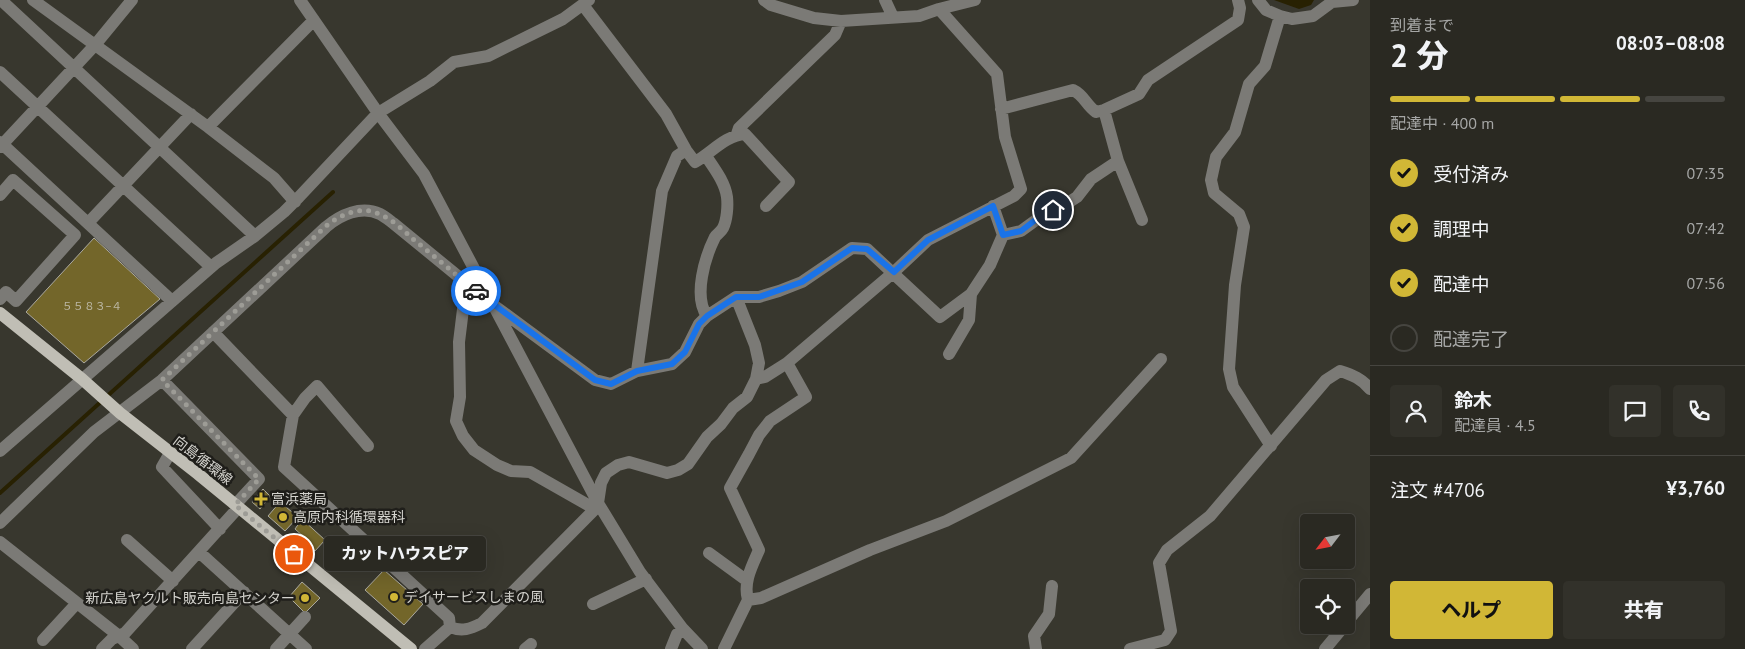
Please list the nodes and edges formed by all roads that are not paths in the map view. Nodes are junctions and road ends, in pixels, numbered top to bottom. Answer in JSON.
{"nodes":[{"id":1,"x":1,"y":0,"type":"edge"},
{"id":2,"x":33,"y":0,"type":"edge"},
{"id":3,"x":132,"y":0,"type":"edge"},
{"id":4,"x":300,"y":0,"type":"edge"},
{"id":5,"x":764,"y":0,"type":"edge"},
{"id":6,"x":885,"y":0,"type":"edge"},
{"id":7,"x":975,"y":0,"type":"edge"},
{"id":8,"x":1238,"y":0,"type":"edge"},
{"id":9,"x":1258,"y":0,"type":"edge"},
{"id":10,"x":1353,"y":0,"type":"edge"},
{"id":11,"x":586,"y":2,"type":"edge"},
{"id":12,"x":939,"y":9,"type":"junction"},
{"id":13,"x":1280,"y":16,"type":"junction"},
{"id":14,"x":893,"y":17,"type":"junction"},
{"id":15,"x":314,"y":20,"type":"junction"},
{"id":16,"x":840,"y":21,"type":"junction"},
{"id":17,"x":95,"y":45,"type":"junction"},
{"id":18,"x":74,"y":68,"type":"junction"},
{"id":19,"x":0,"y":72,"type":"edge"},
{"id":20,"x":38,"y":107,"type":"junction"},
{"id":21,"x":1001,"y":109,"type":"junction"},
{"id":22,"x":1104,"y":110,"type":"junction"},
{"id":23,"x":378,"y":113,"type":"junction"},
{"id":24,"x":191,"y":114,"type":"junction"},
{"id":25,"x":208,"y":127,"type":"junction"},
{"id":26,"x":737,"y":134,"type":"junction"},
{"id":27,"x":1,"y":145,"type":"edge"},
{"id":28,"x":159,"y":147,"type":"junction"},
{"id":29,"x":686,"y":150,"type":"junction"},
{"id":30,"x":706,"y":156,"type":"junction"},
{"id":31,"x":1118,"y":161,"type":"junction"},
{"id":32,"x":123,"y":186,"type":"junction"},
{"id":33,"x":0,"y":195,"type":"edge"},
{"id":34,"x":295,"y":202,"type":"junction"},
{"id":35,"x":766,"y":206,"type":"dead end"},
{"id":36,"x":993,"y":206,"type":"junction"},
{"id":37,"x":1142,"y":220,"type":"dead end"},
{"id":38,"x":88,"y":223,"type":"junction"},
{"id":39,"x":1003,"y":235,"type":"junction"},
{"id":40,"x":255,"y":236,"type":"junction"},
{"id":41,"x":211,"y":268,"type":"junction"},
{"id":42,"x":894,"y":272,"type":"junction"},
{"id":43,"x":470,"y":285,"type":"junction"},
{"id":44,"x":2,"y":292,"type":"edge"},
{"id":45,"x":971,"y":294,"type":"junction"},
{"id":46,"x":736,"y":297,"type":"junction"},
{"id":47,"x":172,"y":301,"type":"junction"},
{"id":48,"x":492,"y":304,"type":"junction"},
{"id":49,"x":0,"y":312,"type":"edge"},
{"id":50,"x":707,"y":316,"type":"junction"},
{"id":51,"x":213,"y":332,"type":"junction"},
{"id":52,"x":949,"y":354,"type":"dead end"},
{"id":53,"x":1161,"y":359,"type":"dead end"},
{"id":54,"x":787,"y":363,"type":"junction"},
{"id":55,"x":637,"y":371,"type":"junction"},
{"id":56,"x":756,"y":379,"type":"junction"},
{"id":57,"x":162,"y":380,"type":"junction"},
{"id":58,"x":85,"y":382,"type":"junction"},
{"id":59,"x":1370,"y":390,"type":"edge"},
{"id":60,"x":118,"y":411,"type":"junction"},
{"id":61,"x":293,"y":415,"type":"junction"},
{"id":62,"x":3,"y":443,"type":"edge"},
{"id":63,"x":368,"y":446,"type":"dead end"},
{"id":64,"x":1271,"y":446,"type":"junction"},
{"id":65,"x":170,"y":453,"type":"junction"},
{"id":66,"x":236,"y":506,"type":"junction"},
{"id":67,"x":597,"y":506,"type":"junction"},
{"id":68,"x":0,"y":523,"type":"edge"},
{"id":69,"x":220,"y":528,"type":"junction"},
{"id":70,"x":127,"y":540,"type":"dead end"},
{"id":71,"x":0,"y":542,"type":"edge"},
{"id":72,"x":199,"y":552,"type":"junction"},
{"id":73,"x":709,"y":553,"type":"dead end"},
{"id":74,"x":646,"y":579,"type":"junction"},
{"id":75,"x":746,"y":580,"type":"junction"},
{"id":76,"x":173,"y":581,"type":"junction"},
{"id":77,"x":1052,"y":586,"type":"dead end"},
{"id":78,"x":244,"y":592,"type":"junction"},
{"id":79,"x":1370,"y":594,"type":"edge"},
{"id":80,"x":748,"y":600,"type":"junction"},
{"id":81,"x":78,"y":603,"type":"junction"},
{"id":82,"x":593,"y":604,"type":"dead end"},
{"id":83,"x":1355,"y":613,"type":"edge"},
{"id":84,"x":305,"y":617,"type":"dead end"},
{"id":85,"x":450,"y":627,"type":"junction"},
{"id":86,"x":683,"y":628,"type":"junction"},
{"id":87,"x":289,"y":634,"type":"junction"},
{"id":88,"x":1338,"y":634,"type":"edge"},
{"id":89,"x":119,"y":636,"type":"junction"},
{"id":90,"x":43,"y":640,"type":"dead end"},
{"id":91,"x":102,"y":649,"type":"edge"},
{"id":92,"x":133,"y":649,"type":"edge"},
{"id":93,"x":192,"y":649,"type":"edge"},
{"id":94,"x":276,"y":649,"type":"edge"},
{"id":95,"x":306,"y":649,"type":"edge"},
{"id":96,"x":412,"y":649,"type":"edge"},
{"id":97,"x":425,"y":649,"type":"edge"},
{"id":98,"x":667,"y":649,"type":"edge"},
{"id":99,"x":671,"y":649,"type":"edge"},
{"id":100,"x":702,"y":649,"type":"edge"},
{"id":101,"x":724,"y":649,"type":"edge"},
{"id":102,"x":1036,"y":649,"type":"edge"},
{"id":103,"x":1130,"y":649,"type":"edge"},
{"id":104,"x":1326,"y":649,"type":"edge"}],
"edges":[{"from":1,"to":18,"type":"street"},
{"from":2,"to":17,"type":"street"},
{"from":3,"to":17,"type":"street"},
{"from":4,"to":15,"type":"street"},
{"from":5,"to":16,"type":"street"},
{"from":6,"to":14,"type":"street"},
{"from":7,"to":12,"type":"street"},
{"from":8,"to":22,"type":"street"},
{"from":9,"to":13,"type":"street"},
{"from":10,"to":13,"type":"street"},
{"from":11,"to":23,"type":"street"},
{"from":11,"to":29,"type":"street"},
{"from":12,"to":14,"type":"street"},
{"from":12,"to":21,"type":"street"},
{"from":13,"to":64,"type":"street"},
{"from":14,"to":16,"type":"street"},
{"from":15,"to":23,"type":"street"},
{"from":15,"to":25,"type":"street"},
{"from":16,"to":26,"type":"street"},
{"from":17,"to":18,"type":"street"},
{"from":17,"to":24,"type":"street"},
{"from":18,"to":20,"type":"street"},
{"from":18,"to":28,"type":"street"},
{"from":19,"to":20,"type":"street"},
{"from":20,"to":27,"type":"street"},
{"from":20,"to":32,"type":"street"},
{"from":21,"to":22,"type":"street"},
{"from":21,"to":36,"type":"street"},
{"from":22,"to":31,"type":"street"},
{"from":23,"to":34,"type":"street"},
{"from":23,"to":48,"type":"street"},
{"from":24,"to":25,"type":"street"},
{"from":24,"to":28,"type":"street"},
{"from":25,"to":34,"type":"street"},
{"from":26,"to":30,"type":"street"},
{"from":26,"to":35,"type":"street"},
{"from":27,"to":38,"type":"street"},
{"from":28,"to":32,"type":"street"},
{"from":28,"to":40,"type":"street"},
{"from":29,"to":30,"type":"street"},
{"from":29,"to":55,"type":"street"},
{"from":30,"to":50,"type":"street"},
{"from":31,"to":37,"type":"street"},
{"from":31,"to":39,"type":"street"},
{"from":32,"to":38,"type":"street"},
{"from":32,"to":41,"type":"street"},
{"from":33,"to":44,"type":"street"},
{"from":34,"to":40,"type":"street"},
{"from":36,"to":39,"type":"street"},
{"from":36,"to":42,"type":"street"},
{"from":38,"to":47,"type":"street"},
{"from":39,"to":45,"type":"street"},
{"from":40,"to":41,"type":"street"},
{"from":41,"to":47,"type":"street"},
{"from":42,"to":45,"type":"street"},
{"from":42,"to":46,"type":"street"},
{"from":42,"to":54,"type":"street"},
{"from":43,"to":48,"type":"street"},
{"from":43,"to":51,"type":"street"},
{"from":43,"to":67,"type":"street"},
{"from":45,"to":52,"type":"street"},
{"from":46,"to":50,"type":"street"},
{"from":46,"to":56,"type":"street"},
{"from":47,"to":58,"type":"street"},
{"from":48,"to":55,"type":"street"},
{"from":48,"to":67,"type":"street"},
{"from":49,"to":58,"type":"main road","name":"向島循環線"},
{"from":50,"to":55,"type":"street"},
{"from":51,"to":57,"type":"street"},
{"from":51,"to":61,"type":"street"},
{"from":53,"to":80,"type":"street"},
{"from":54,"to":56,"type":"street"},
{"from":54,"to":75,"type":"street"},
{"from":56,"to":67,"type":"street"},
{"from":57,"to":60,"type":"street"},
{"from":57,"to":66,"type":"street"},
{"from":58,"to":60,"type":"main road","name":"向島循環線"},
{"from":58,"to":62,"type":"street"},
{"from":59,"to":64,"type":"street"},
{"from":60,"to":65,"type":"main road","name":"向島循環線"},
{"from":60,"to":68,"type":"street"},
{"from":61,"to":63,"type":"street"},
{"from":61,"to":85,"type":"street"},
{"from":64,"to":103,"type":"street"},
{"from":65,"to":66,"type":"main road","name":"向島循環線"},
{"from":65,"to":69,"type":"street"},
{"from":66,"to":69,"type":"street"},
{"from":66,"to":96,"type":"main road","name":"向島循環線"},
{"from":67,"to":74,"type":"street"},
{"from":67,"to":85,"type":"street"},
{"from":69,"to":72,"type":"street"},
{"from":70,"to":76,"type":"street"},
{"from":71,"to":81,"type":"street"},
{"from":72,"to":76,"type":"street"},
{"from":72,"to":78,"type":"street"},
{"from":73,"to":75,"type":"street"},
{"from":74,"to":82,"type":"street"},
{"from":74,"to":86,"type":"street"},
{"from":75,"to":80,"type":"street"},
{"from":76,"to":89,"type":"street"},
{"from":77,"to":102,"type":"street"},
{"from":78,"to":87,"type":"street"},
{"from":78,"to":93,"type":"street"},
{"from":79,"to":83,"type":"street"},
{"from":80,"to":101,"type":"street"},
{"from":81,"to":89,"type":"street"},
{"from":81,"to":90,"type":"street"},
{"from":84,"to":87,"type":"street"},
{"from":85,"to":97,"type":"street"},
{"from":86,"to":99,"type":"street"},
{"from":86,"to":100,"type":"street"},
{"from":87,"to":94,"type":"street"},
{"from":87,"to":95,"type":"street"},
{"from":88,"to":104,"type":"street"},
{"from":89,"to":91,"type":"street"},
{"from":89,"to":92,"type":"street"},
{"from":98,"to":99,"type":"street"}]}
